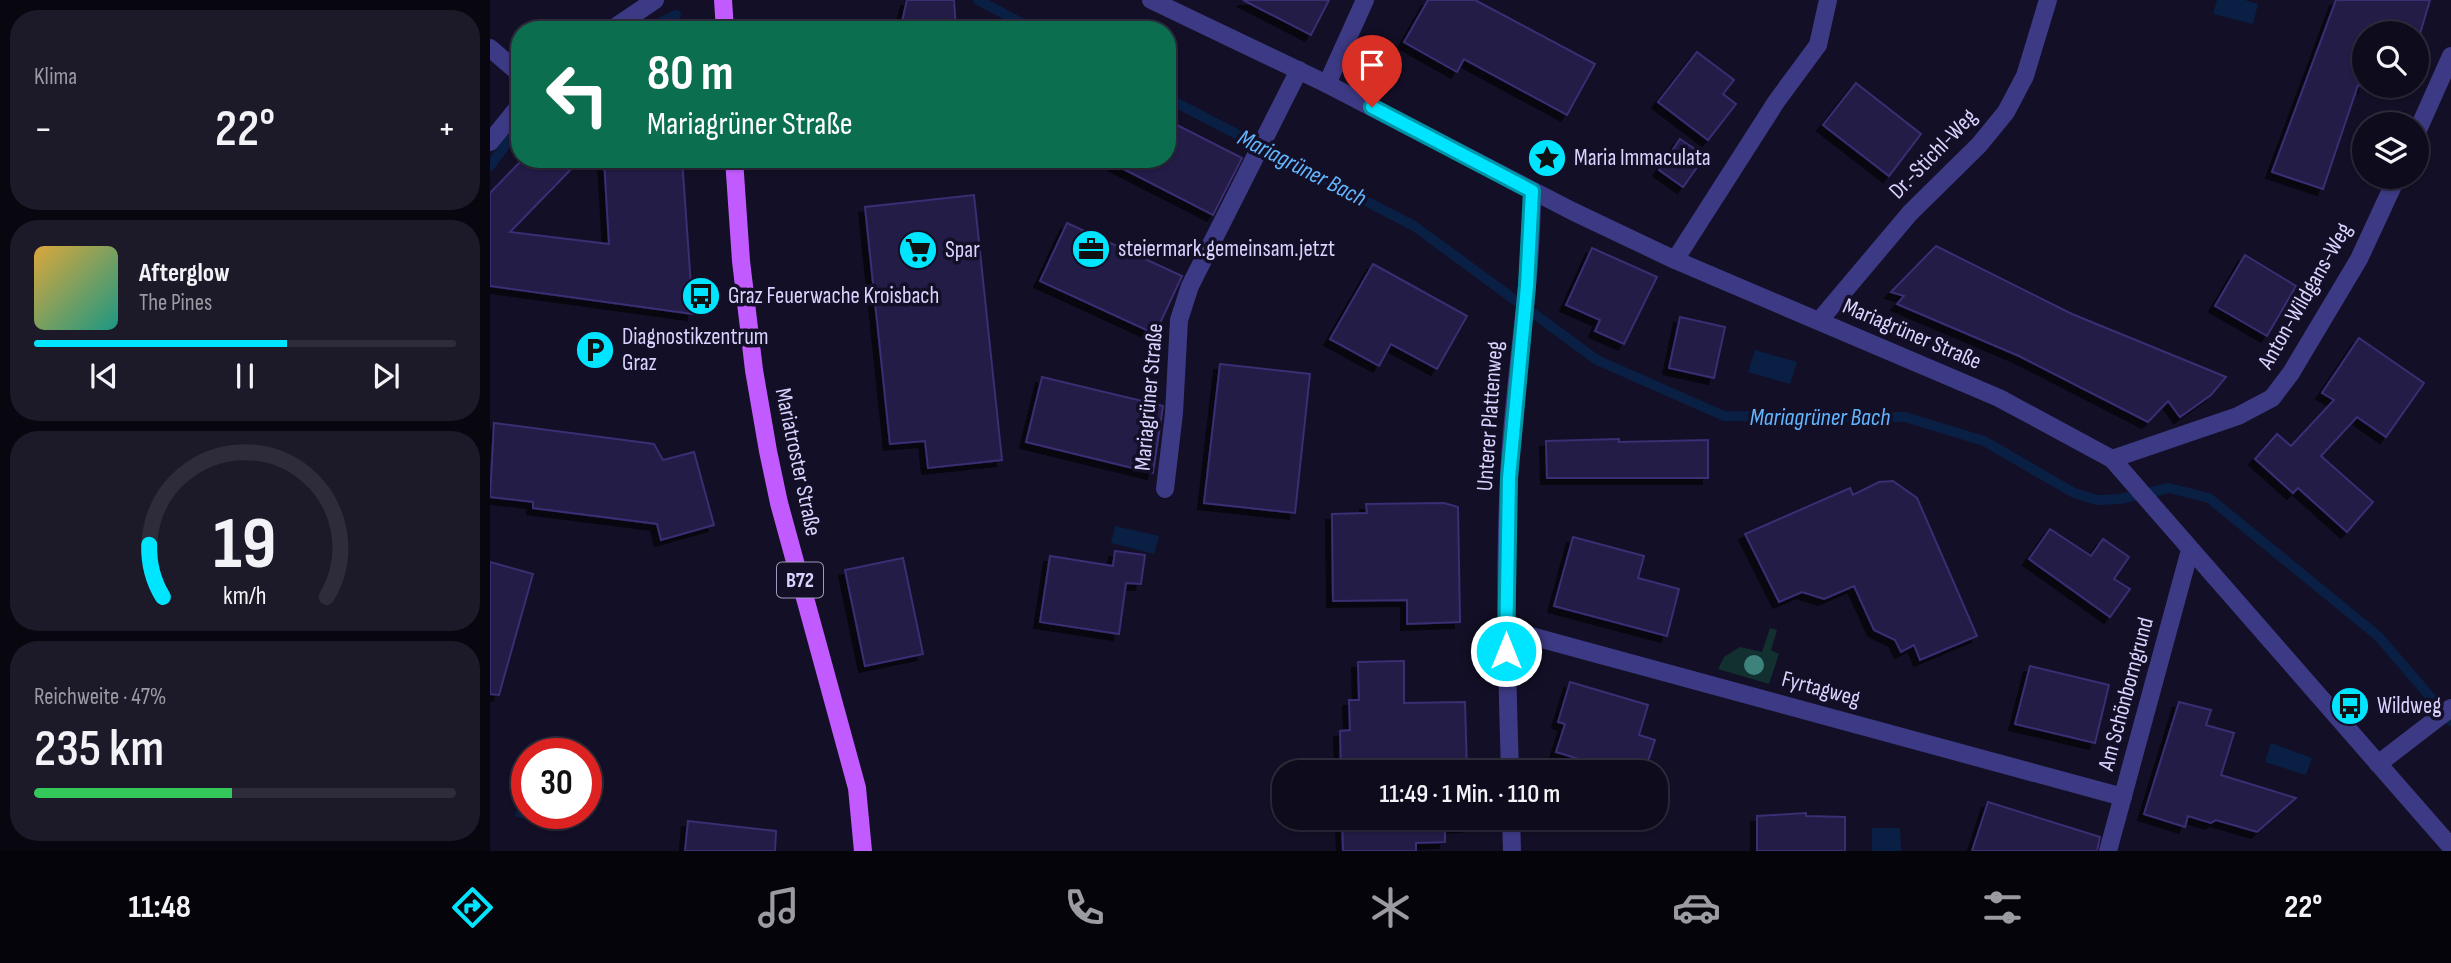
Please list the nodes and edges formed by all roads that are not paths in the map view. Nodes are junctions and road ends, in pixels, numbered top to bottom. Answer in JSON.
{"nodes":[{"id":1,"x":655,"y":0,"type":"edge"},
{"id":2,"x":723,"y":0,"type":"edge"},
{"id":3,"x":1151,"y":0,"type":"edge"},
{"id":4,"x":1365,"y":0,"type":"edge"},
{"id":5,"x":1828,"y":0,"type":"edge"},
{"id":6,"x":2048,"y":0,"type":"edge"},
{"id":7,"x":624,"y":21,"type":"edge"},
{"id":8,"x":724,"y":21,"type":"edge"},
{"id":9,"x":490,"y":48,"type":"edge"},
{"id":10,"x":2451,"y":56,"type":"edge"},
{"id":11,"x":511,"y":66,"type":"edge"},
{"id":12,"x":1299,"y":70,"type":"junction"},
{"id":13,"x":1327,"y":84,"type":"junction"},
{"id":14,"x":2426,"y":112,"type":"edge"},
{"id":15,"x":511,"y":116,"type":"edge"},
{"id":16,"x":490,"y":142,"type":"edge"},
{"id":17,"x":735,"y":168,"type":"edge"},
{"id":18,"x":2392,"y":189,"type":"edge"},
{"id":19,"x":1532,"y":191,"type":"junction"},
{"id":20,"x":1675,"y":260,"type":"junction"},
{"id":21,"x":1819,"y":321,"type":"junction"},
{"id":22,"x":2112,"y":459,"type":"junction"},
{"id":23,"x":1165,"y":489,"type":"dead end"},
{"id":24,"x":2190,"y":550,"type":"junction"},
{"id":25,"x":1506,"y":629,"type":"junction"},
{"id":26,"x":2451,"y":708,"type":"edge"},
{"id":27,"x":1510,"y":760,"type":"edge"},
{"id":28,"x":2378,"y":764,"type":"junction"},
{"id":29,"x":2123,"y":797,"type":"junction"},
{"id":30,"x":1511,"y":830,"type":"edge"},
{"id":31,"x":2451,"y":847,"type":"edge"},
{"id":32,"x":863,"y":851,"type":"edge"},
{"id":33,"x":1512,"y":851,"type":"edge"},
{"id":34,"x":2108,"y":851,"type":"edge"}],
"edges":[{"from":1,"to":7,"type":"street"},
{"from":2,"to":8,"type":"main road"},
{"from":3,"to":12,"type":"street","name":"Mariagrüner Straße"},
{"from":4,"to":13,"type":"street"},
{"from":5,"to":20,"type":"street"},
{"from":6,"to":21,"type":"street","name":"Dr.-Stichl-Weg"},
{"from":9,"to":11,"type":"street"},
{"from":10,"to":14,"type":"street"},
{"from":12,"to":13,"type":"street","name":"Mariagrüner Straße"},
{"from":12,"to":23,"type":"street","name":"Mariagrüner Straße"},
{"from":13,"to":19,"type":"street","name":"Mariagrüner Straße"},
{"from":15,"to":16,"type":"street"},
{"from":17,"to":32,"type":"main road","name":"Mariatroster Straße","number":"B72"},
{"from":18,"to":22,"type":"street","name":"Anton-Wildgans-Weg"},
{"from":19,"to":20,"type":"street","name":"Mariagrüner Straße"},
{"from":19,"to":25,"type":"street","name":"Unterer Plattenweg"},
{"from":20,"to":21,"type":"street","name":"Mariagrüner Straße"},
{"from":21,"to":22,"type":"street","name":"Mariagrüner Straße"},
{"from":22,"to":24,"type":"street","name":"Mariagrüner Straße"},
{"from":24,"to":28,"type":"street","name":"Mariagrüner Straße"},
{"from":24,"to":29,"type":"street","name":"Am Schönborngrund"},
{"from":25,"to":27,"type":"street","name":"Unterer Plattenweg"},
{"from":25,"to":29,"type":"street","name":"Fyrtagweg"},
{"from":26,"to":28,"type":"street"},
{"from":28,"to":31,"type":"street","name":"Mariagrüner Straße"},
{"from":29,"to":34,"type":"street","name":"Am Schönborngrund"},
{"from":30,"to":33,"type":"street"}]}
